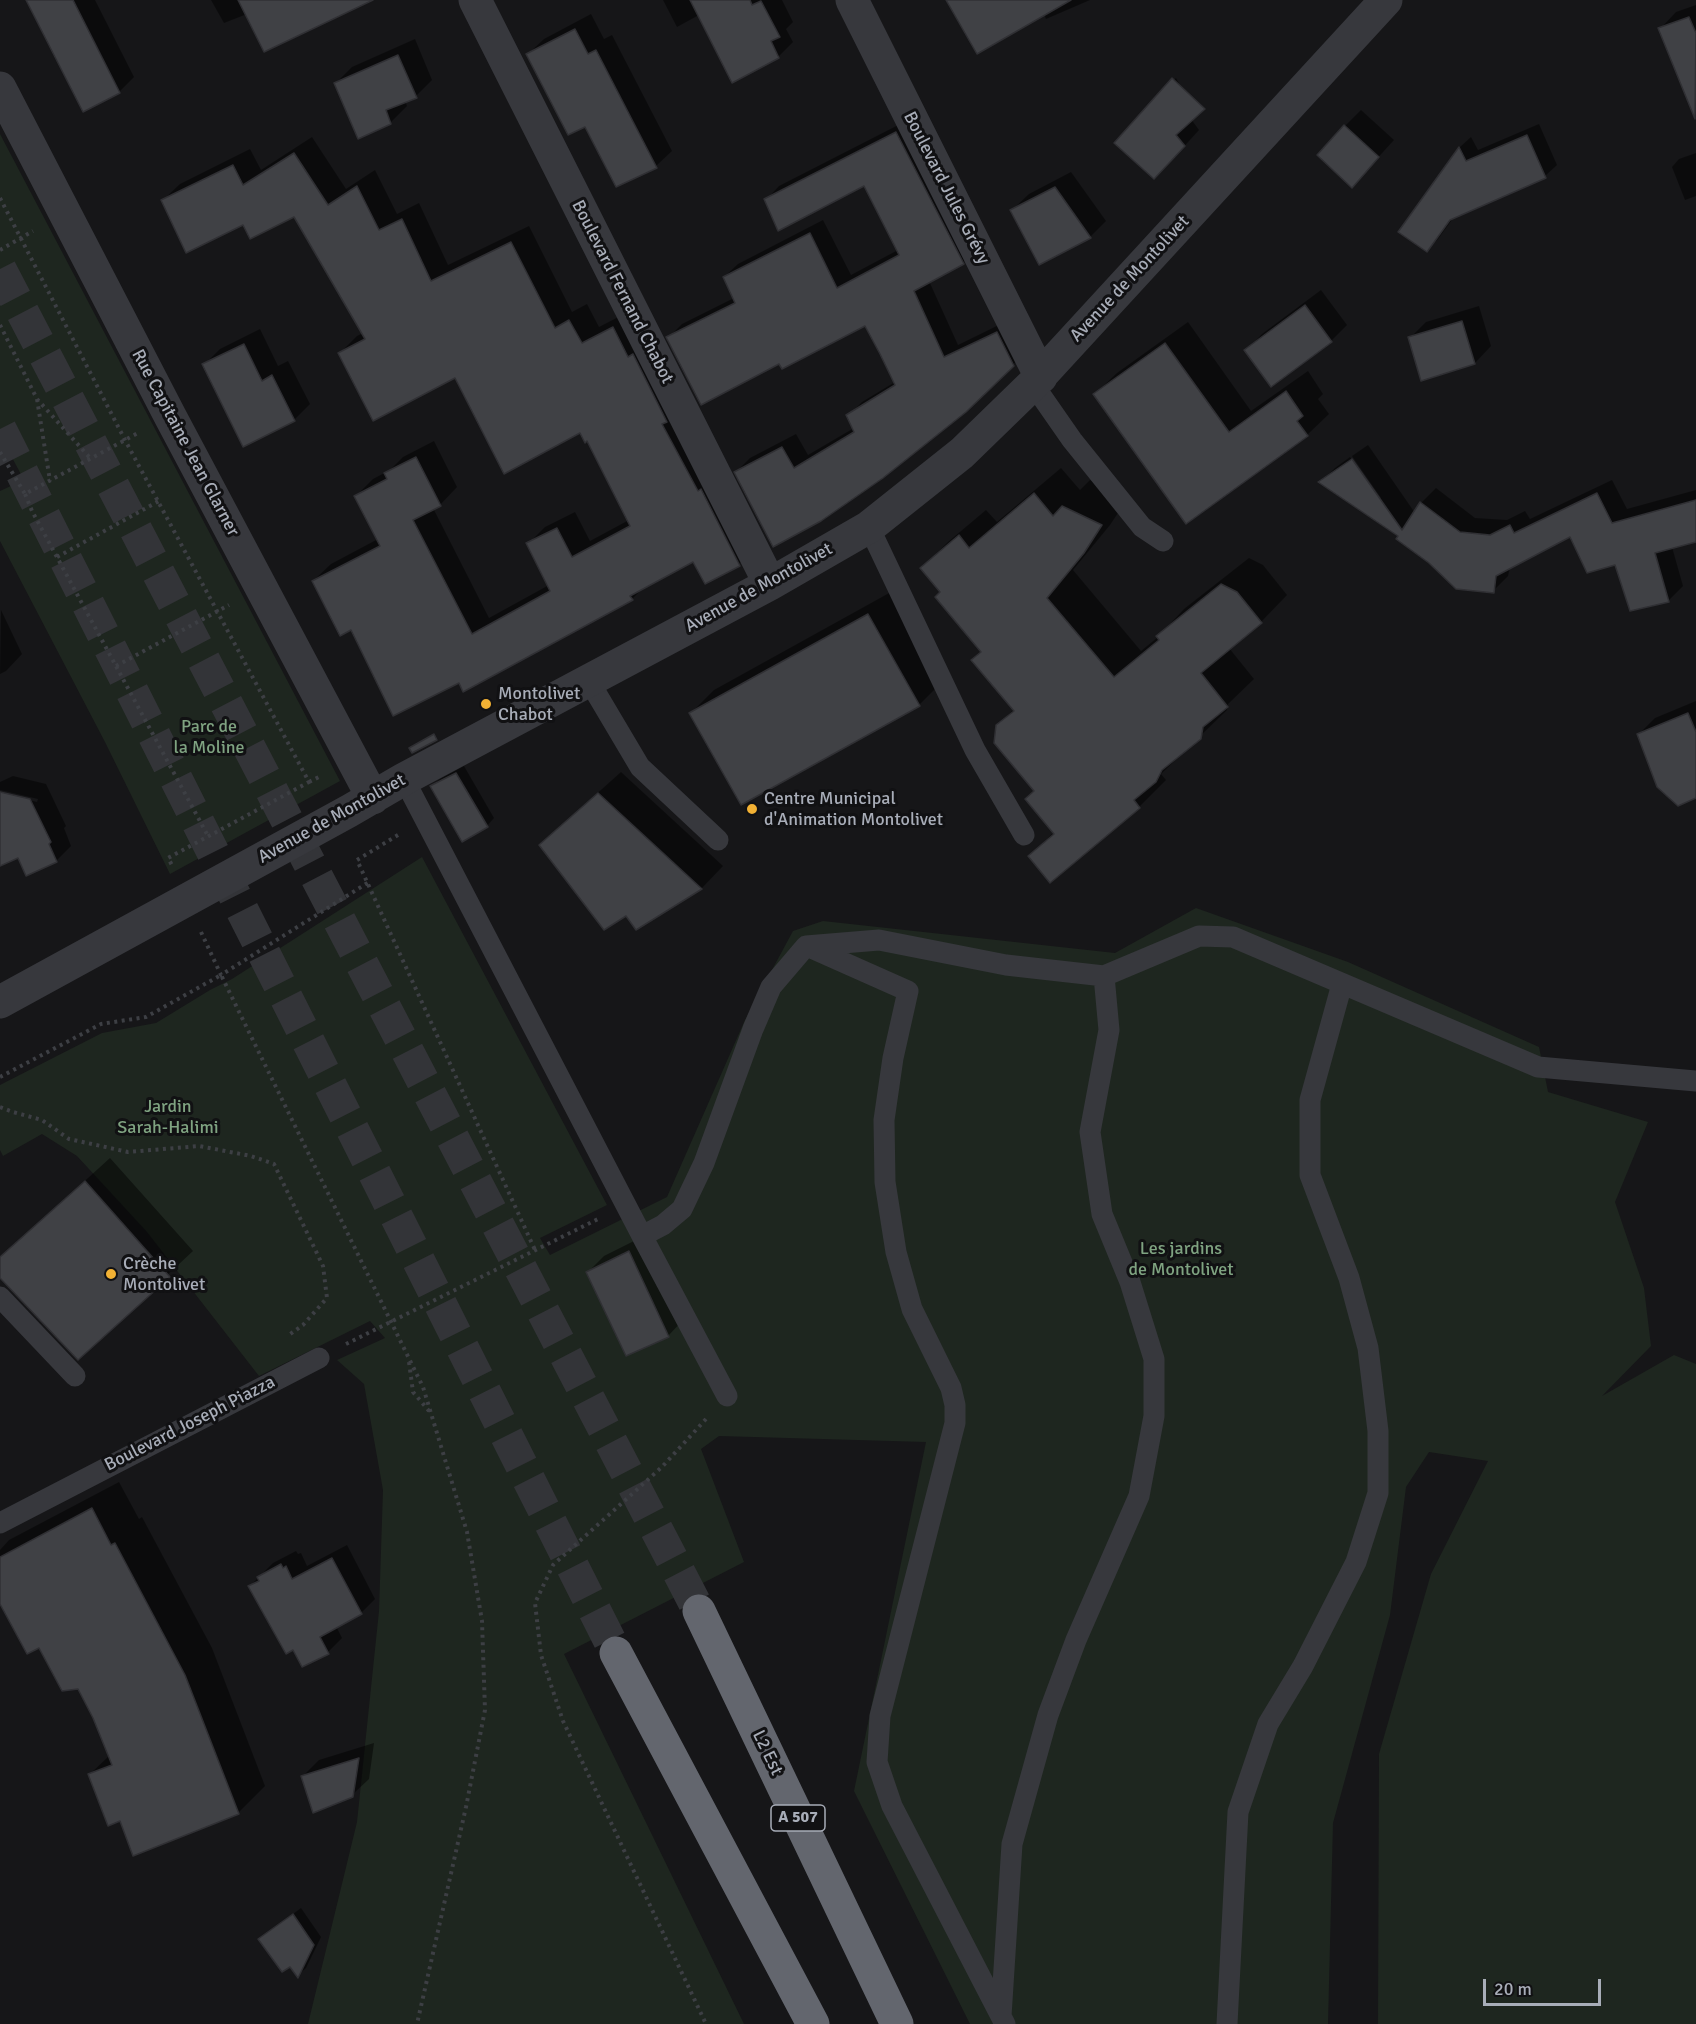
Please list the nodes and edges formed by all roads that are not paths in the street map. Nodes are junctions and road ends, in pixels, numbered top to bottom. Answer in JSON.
{"nodes":[{"id":1,"x":475,"y":0,"type":"edge"},
{"id":2,"x":852,"y":0,"type":"edge"},
{"id":3,"x":1386,"y":0,"type":"edge"},
{"id":4,"x":0,"y":88,"type":"edge"},
{"id":5,"x":1037,"y":380,"type":"junction"},
{"id":6,"x":869,"y":527,"type":"junction"},
{"id":7,"x":1163,"y":541,"type":"dead end"},
{"id":8,"x":770,"y":584,"type":"junction"},
{"id":9,"x":589,"y":681,"type":"junction"},
{"id":10,"x":404,"y":779,"type":"junction"},
{"id":11,"x":373,"y":798,"type":"junction"},
{"id":12,"x":1024,"y":835,"type":"dead end"},
{"id":13,"x":718,"y":840,"type":"dead end"},
{"id":14,"x":806,"y":946,"type":"junction"},
{"id":15,"x":1104,"y":976,"type":"junction"},
{"id":16,"x":1342,"y":984,"type":"junction"},
{"id":17,"x":0,"y":1002,"type":"edge"},
{"id":18,"x":1696,"y":1081,"type":"edge"},
{"id":19,"x":642,"y":1236,"type":"junction"},
{"id":20,"x":0,"y":1297,"type":"edge"},
{"id":21,"x":319,"y":1358,"type":"road end"},
{"id":22,"x":75,"y":1376,"type":"dead end"},
{"id":23,"x":727,"y":1396,"type":"dead end"},
{"id":24,"x":0,"y":1523,"type":"edge"},
{"id":25,"x":699,"y":1611,"type":"tunnel mouth"},
{"id":26,"x":616,"y":1653,"type":"tunnel mouth"},
{"id":27,"x":1003,"y":2020,"type":"edge"},
{"id":28,"x":813,"y":2024,"type":"edge"},
{"id":29,"x":897,"y":2024,"type":"edge"},
{"id":30,"x":1227,"y":2024,"type":"edge"}],
"edges":[{"from":1,"to":8,"type":"street","name":"Boulevard Fernand Chabot"},
{"from":2,"to":5,"type":"street","name":"Boulevard Jules Grévy"},
{"from":3,"to":5,"type":"street","name":"Avenue de Montolivet"},
{"from":4,"to":11,"type":"street","name":"Rue Capitaine Jean Glarner"},
{"from":5,"to":6,"type":"street","name":"Avenue de Montolivet"},
{"from":5,"to":7,"type":"lane"},
{"from":6,"to":8,"type":"street","name":"Avenue de Montolivet"},
{"from":6,"to":12,"type":"lane"},
{"from":8,"to":9,"type":"street","name":"Avenue de Montolivet"},
{"from":9,"to":10,"type":"street","name":"Avenue de Montolivet"},
{"from":9,"to":13,"type":"lane"},
{"from":10,"to":11,"type":"street","name":"Avenue de Montolivet"},
{"from":10,"to":19,"type":"lane"},
{"from":11,"to":17,"type":"street","name":"Avenue de Montolivet"},
{"from":14,"to":15,"type":"lane"},
{"from":14,"to":19,"type":"lane"},
{"from":14,"to":27,"type":"lane"},
{"from":15,"to":16,"type":"lane"},
{"from":15,"to":27,"type":"lane"},
{"from":16,"to":18,"type":"lane"},
{"from":16,"to":30,"type":"lane"},
{"from":19,"to":23,"type":"lane"},
{"from":20,"to":22,"type":"lane"},
{"from":21,"to":24,"type":"lane","name":"Boulevard Joseph Piazza"},
{"from":25,"to":29,"type":"highway","name":"L2 Est","number":"A 507"},
{"from":26,"to":28,"type":"highway"}]}
